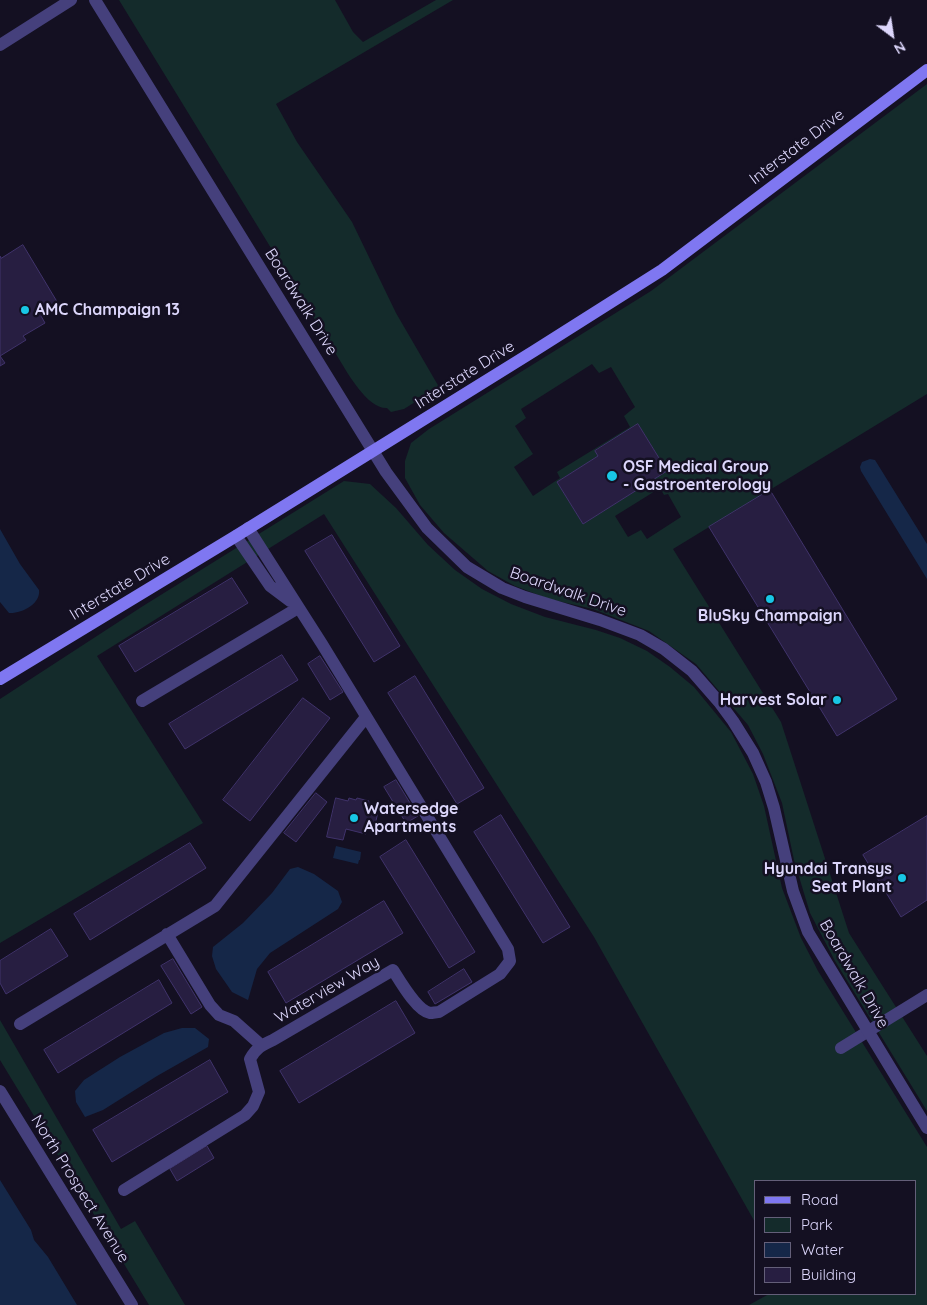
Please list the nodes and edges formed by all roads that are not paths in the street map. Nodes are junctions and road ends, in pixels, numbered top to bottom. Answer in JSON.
{"nodes":[{"id":1,"x":71,"y":0,"type":"edge"},
{"id":2,"x":95,"y":0,"type":"edge"},
{"id":3,"x":0,"y":45,"type":"edge"},
{"id":4,"x":927,"y":70,"type":"edge"},
{"id":5,"x":373,"y":451,"type":"junction"},
{"id":6,"x":248,"y":528,"type":"junction"},
{"id":7,"x":236,"y":536,"type":"junction"},
{"id":8,"x":298,"y":608,"type":"junction"},
{"id":9,"x":0,"y":679,"type":"edge"},
{"id":10,"x":142,"y":701,"type":"dead end"},
{"id":11,"x":366,"y":717,"type":"junction"},
{"id":12,"x":168,"y":934,"type":"junction"},
{"id":13,"x":927,"y":995,"type":"edge"},
{"id":14,"x":20,"y":1024,"type":"dead end"},
{"id":15,"x":868,"y":1031,"type":"junction"},
{"id":16,"x":261,"y":1045,"type":"junction"},
{"id":17,"x":841,"y":1048,"type":"dead end"},
{"id":18,"x":0,"y":1091,"type":"edge"},
{"id":19,"x":927,"y":1128,"type":"edge"},
{"id":20,"x":124,"y":1190,"type":"dead end"},
{"id":21,"x":132,"y":1305,"type":"edge"}],
"edges":[{"from":1,"to":3,"type":"street"},
{"from":2,"to":5,"type":"street","name":"Boardwalk Drive"},
{"from":4,"to":5,"type":"main road","name":"Interstate Drive"},
{"from":5,"to":6,"type":"main road","name":"Interstate Drive"},
{"from":5,"to":15,"type":"street","name":"Boardwalk Drive"},
{"from":6,"to":7,"type":"main road","name":"Interstate Drive"},
{"from":6,"to":8,"type":"street","name":"Waterview Way"},
{"from":7,"to":8,"type":"street","name":"Waterview Way"},
{"from":7,"to":9,"type":"main road","name":"Interstate Drive"},
{"from":8,"to":10,"type":"street"},
{"from":8,"to":11,"type":"street","name":"Waterview Way"},
{"from":11,"to":12,"type":"street"},
{"from":11,"to":16,"type":"street","name":"Waterview Way"},
{"from":12,"to":14,"type":"street"},
{"from":12,"to":16,"type":"street"},
{"from":13,"to":15,"type":"street"},
{"from":15,"to":17,"type":"street"},
{"from":15,"to":19,"type":"street","name":"Boardwalk Drive"},
{"from":16,"to":20,"type":"street"},
{"from":18,"to":21,"type":"street","name":"North Prospect Avenue"}]}
